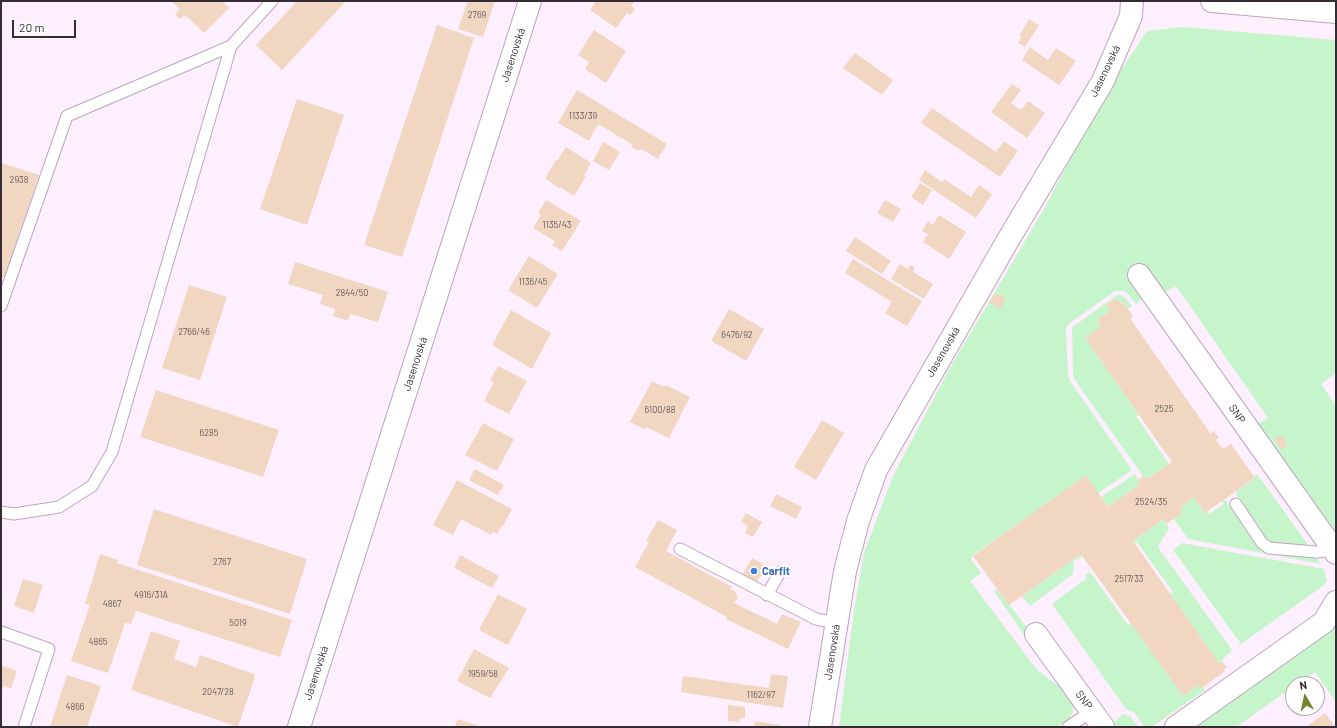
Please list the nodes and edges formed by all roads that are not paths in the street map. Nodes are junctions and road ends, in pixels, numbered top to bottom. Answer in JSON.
{"nodes":[{"id":1,"x":272,"y":1,"type":"edge"},
{"id":2,"x":530,"y":1,"type":"edge"},
{"id":3,"x":1132,"y":1,"type":"edge"},
{"id":4,"x":1212,"y":1,"type":"edge"},
{"id":5,"x":1336,"y":12,"type":"edge"},
{"id":6,"x":231,"y":46,"type":"junction"},
{"id":7,"x":1139,"y":275,"type":"dead end"},
{"id":8,"x":1,"y":306,"type":"edge"},
{"id":9,"x":1236,"y":504,"type":"dead end"},
{"id":10,"x":1,"y":512,"type":"edge"},
{"id":11,"x":680,"y":549,"type":"dead end"},
{"id":12,"x":1335,"y":551,"type":"edge"},
{"id":13,"x":780,"y":572,"type":"dead end"},
{"id":14,"x":767,"y":595,"type":"junction"},
{"id":15,"x":1336,"y":602,"type":"edge"},
{"id":16,"x":837,"y":622,"type":"junction"},
{"id":17,"x":1,"y":632,"type":"edge"},
{"id":18,"x":1036,"y":634,"type":"dead end"},
{"id":19,"x":1098,"y":719,"type":"edge"},
{"id":20,"x":24,"y":727,"type":"edge"},
{"id":21,"x":299,"y":727,"type":"edge"},
{"id":22,"x":820,"y":727,"type":"edge"},
{"id":23,"x":1068,"y":727,"type":"edge"},
{"id":24,"x":1176,"y":727,"type":"edge"}],
"edges":[{"from":1,"to":6,"type":"lane"},
{"from":2,"to":21,"type":"street","name":"Jasenovská"},
{"from":3,"to":16,"type":"street","name":"Jasenovská"},
{"from":4,"to":5,"type":"street"},
{"from":6,"to":8,"type":"lane"},
{"from":6,"to":10,"type":"lane"},
{"from":7,"to":12,"type":"street","name":"SNP"},
{"from":9,"to":12,"type":"lane"},
{"from":11,"to":14,"type":"lane"},
{"from":13,"to":14,"type":"lane"},
{"from":14,"to":16,"type":"lane"},
{"from":15,"to":24,"type":"street"},
{"from":16,"to":22,"type":"street","name":"Jasenovská"},
{"from":17,"to":20,"type":"lane"},
{"from":18,"to":19,"type":"street","name":"SNP"},
{"from":19,"to":23,"type":"lane"}]}
